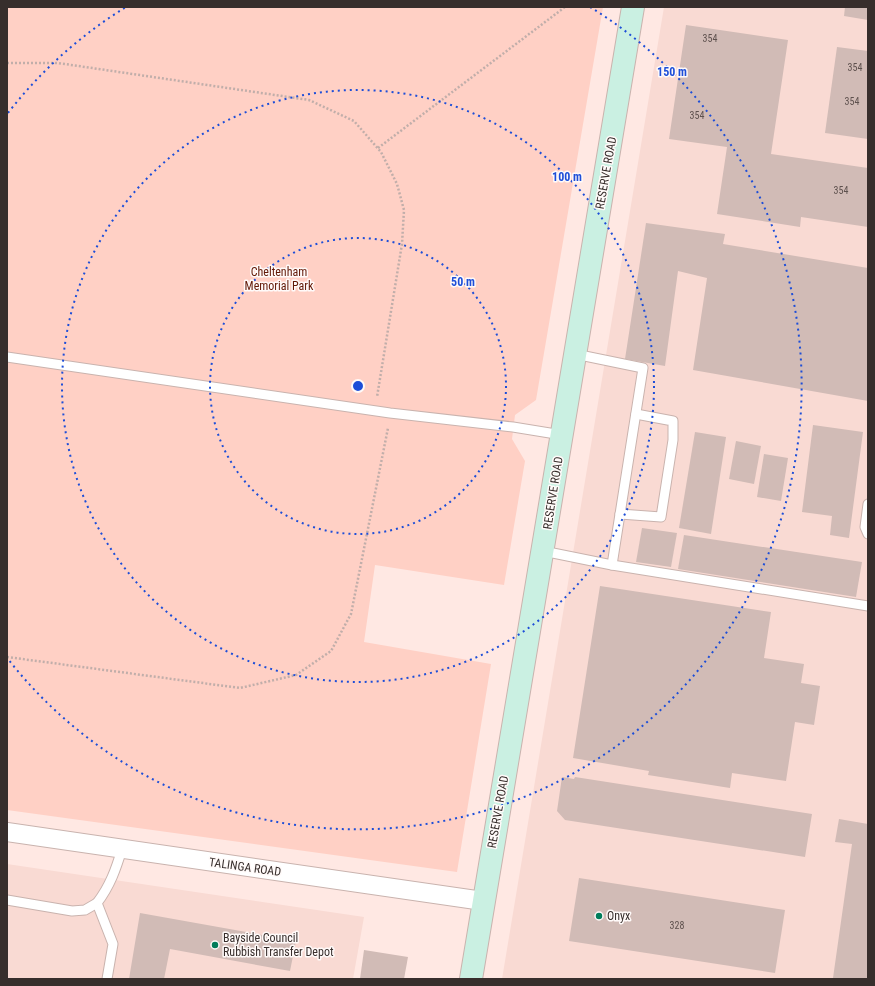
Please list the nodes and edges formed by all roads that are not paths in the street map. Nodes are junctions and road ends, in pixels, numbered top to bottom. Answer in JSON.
{"nodes":[{"id":1,"x":634,"y":7,"type":"edge"},
{"id":2,"x":576,"y":354,"type":"junction"},
{"id":3,"x":7,"y":357,"type":"edge"},
{"id":4,"x":636,"y":414,"type":"junction"},
{"id":5,"x":562,"y":435,"type":"junction"},
{"id":6,"x":868,"y":504,"type":"edge"},
{"id":7,"x":620,"y":514,"type":"junction"},
{"id":8,"x":868,"y":534,"type":"edge"},
{"id":9,"x":543,"y":551,"type":"junction"},
{"id":10,"x":612,"y":566,"type":"junction"},
{"id":11,"x":868,"y":606,"type":"edge"},
{"id":12,"x":7,"y":832,"type":"edge"},
{"id":13,"x":122,"y":849,"type":"junction"},
{"id":14,"x":7,"y":900,"type":"edge"},
{"id":15,"x":483,"y":901,"type":"junction"},
{"id":16,"x":97,"y":904,"type":"junction"},
{"id":17,"x":107,"y":979,"type":"edge"},
{"id":18,"x":471,"y":979,"type":"edge"}],
"edges":[{"from":1,"to":2,"type":"street","name":"RESERVE ROAD"},
{"from":2,"to":4,"type":"lane"},
{"from":2,"to":5,"type":"street","name":"RESERVE ROAD"},
{"from":3,"to":5,"type":"lane"},
{"from":4,"to":7,"type":"lane"},
{"from":4,"to":7,"type":"lane"},
{"from":5,"to":9,"type":"street","name":"RESERVE ROAD"},
{"from":6,"to":8,"type":"lane"},
{"from":7,"to":10,"type":"lane"},
{"from":9,"to":10,"type":"lane"},
{"from":9,"to":15,"type":"street","name":"RESERVE ROAD"},
{"from":10,"to":11,"type":"lane"},
{"from":12,"to":13,"type":"street","name":"TALINGA ROAD"},
{"from":13,"to":15,"type":"street","name":"TALINGA ROAD"},
{"from":13,"to":16,"type":"lane"},
{"from":14,"to":16,"type":"lane"},
{"from":15,"to":18,"type":"street","name":"RESERVE ROAD"},
{"from":16,"to":17,"type":"lane"}]}
